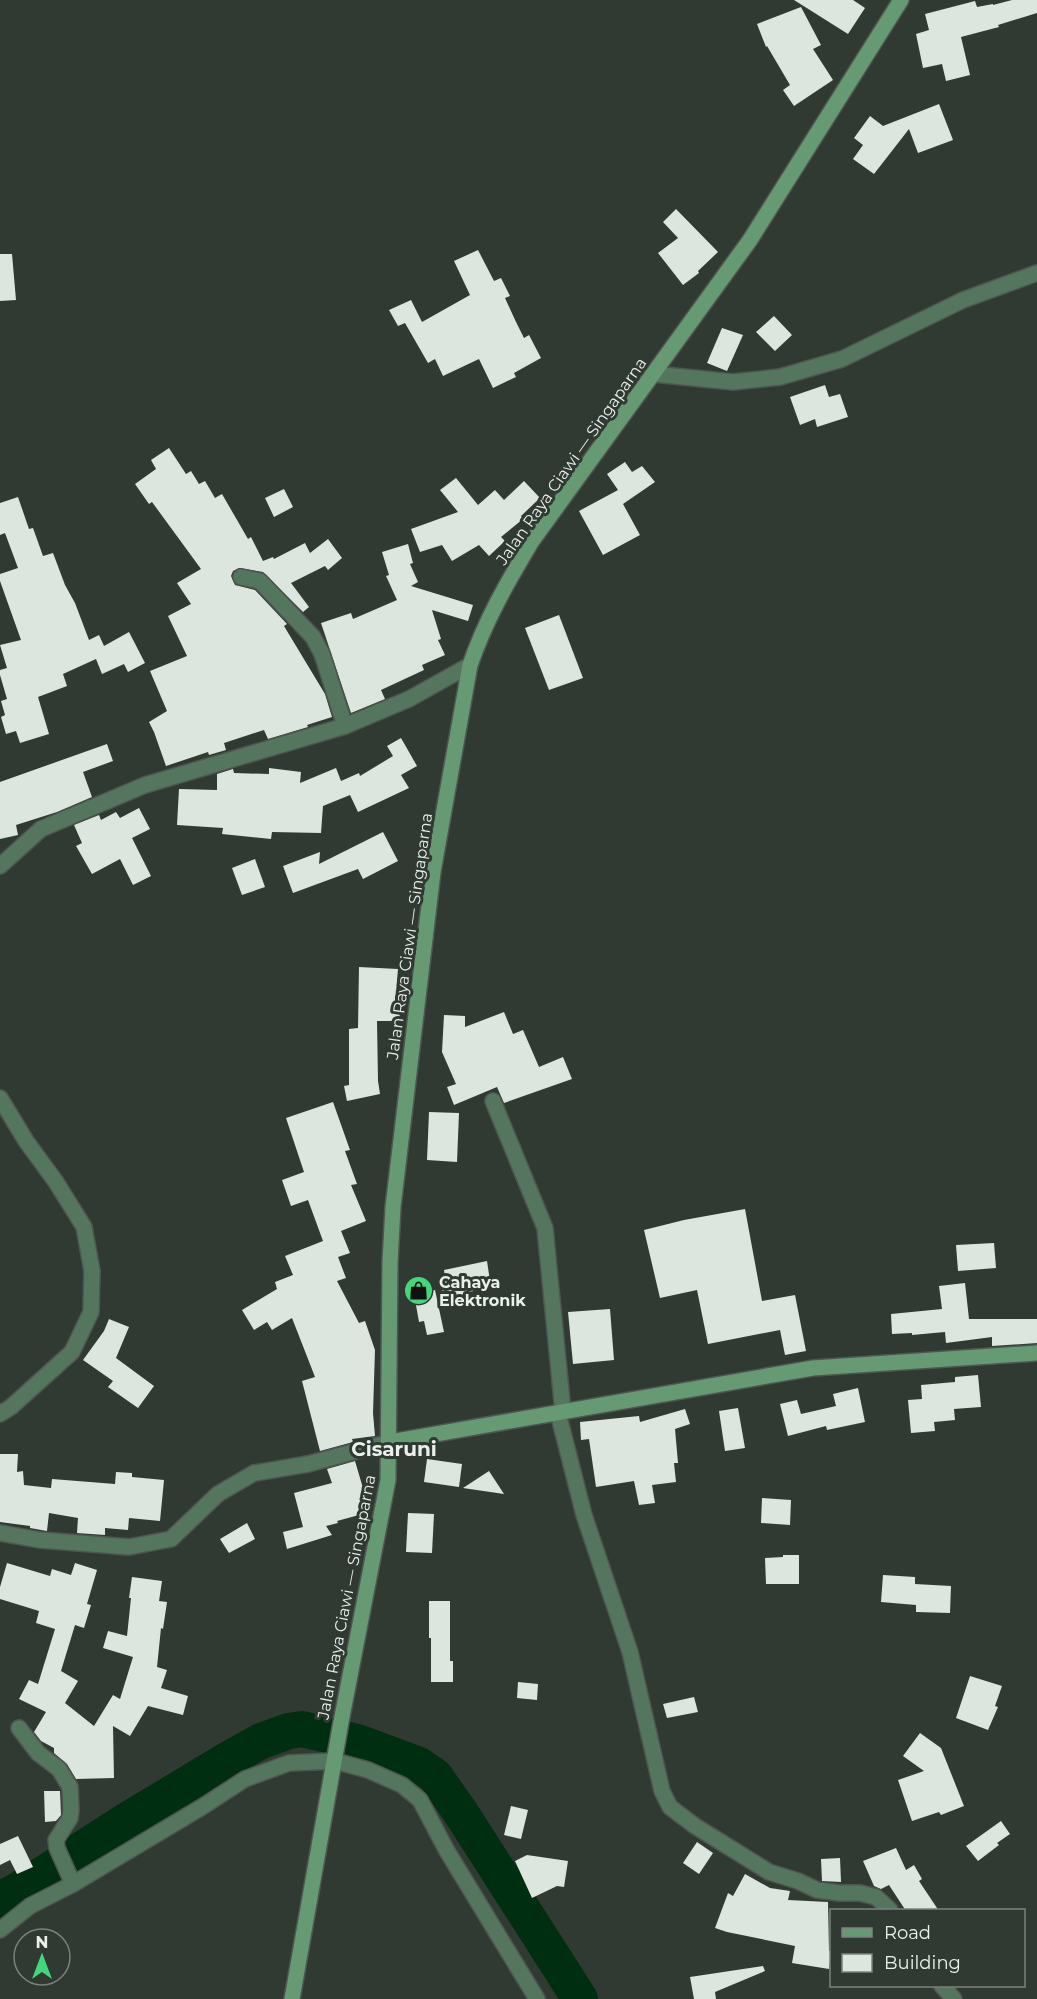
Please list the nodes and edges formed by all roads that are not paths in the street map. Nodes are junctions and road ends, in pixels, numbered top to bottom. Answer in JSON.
{"nodes":[{"id":1,"x":901,"y":0,"type":"edge"},
{"id":2,"x":1037,"y":273,"type":"edge"},
{"id":3,"x":654,"y":374,"type":"junction"},
{"id":4,"x":241,"y":577,"type":"dead end"},
{"id":5,"x":470,"y":665,"type":"junction"},
{"id":6,"x":345,"y":726,"type":"junction"},
{"id":7,"x":0,"y":866,"type":"edge"},
{"id":8,"x":0,"y":1098,"type":"edge"},
{"id":9,"x":493,"y":1101,"type":"dead end"},
{"id":10,"x":1037,"y":1353,"type":"edge"},
{"id":11,"x":560,"y":1412,"type":"junction"},
{"id":12,"x":0,"y":1414,"type":"edge"},
{"id":13,"x":390,"y":1442,"type":"junction"},
{"id":14,"x":0,"y":1533,"type":"edge"},
{"id":15,"x":19,"y":1728,"type":"dead end"},
{"id":16,"x":336,"y":1755,"type":"junction"},
{"id":17,"x":73,"y":1884,"type":"junction"},
{"id":18,"x":888,"y":1909,"type":"edge"},
{"id":19,"x":0,"y":1930,"type":"edge"},
{"id":20,"x":943,"y":1987,"type":"edge"},
{"id":21,"x":292,"y":1999,"type":"edge"},
{"id":22,"x":537,"y":1999,"type":"edge"},
{"id":23,"x":954,"y":1999,"type":"edge"}],
"edges":[{"from":1,"to":3,"type":"main road","name":"Jalan Raya Ciawi — Singaparna"},
{"from":2,"to":3,"type":"street"},
{"from":3,"to":5,"type":"main road","name":"Jalan Raya Ciawi — Singaparna"},
{"from":4,"to":6,"type":"street"},
{"from":5,"to":6,"type":"street"},
{"from":5,"to":13,"type":"main road","name":"Jalan Raya Ciawi — Singaparna"},
{"from":6,"to":7,"type":"street"},
{"from":8,"to":12,"type":"street"},
{"from":9,"to":11,"type":"street"},
{"from":10,"to":11,"type":"main road"},
{"from":11,"to":13,"type":"main road"},
{"from":11,"to":18,"type":"street"},
{"from":13,"to":14,"type":"street"},
{"from":13,"to":16,"type":"main road","name":"Jalan Raya Ciawi — Singaparna"},
{"from":15,"to":17,"type":"street"},
{"from":16,"to":17,"type":"street"},
{"from":16,"to":21,"type":"main road","name":"Jalan Raya Ciawi — Singaparna"},
{"from":16,"to":22,"type":"street"},
{"from":17,"to":19,"type":"street"},
{"from":20,"to":23,"type":"street"}]}
